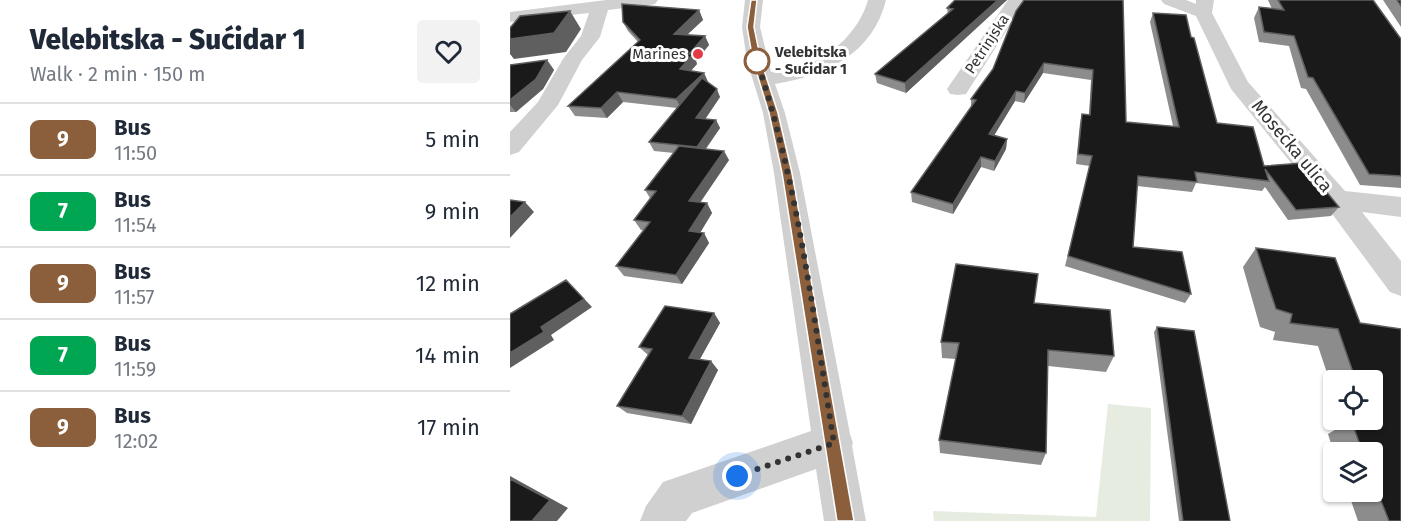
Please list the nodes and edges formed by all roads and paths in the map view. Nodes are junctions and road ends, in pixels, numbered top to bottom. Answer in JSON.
{"nodes":[{"id":1,"x":649,"y":0,"type":"edge"},
{"id":2,"x":754,"y":0,"type":"edge"},
{"id":3,"x":877,"y":0,"type":"edge"},
{"id":4,"x":1017,"y":0,"type":"edge"},
{"id":5,"x":1170,"y":0,"type":"edge"},
{"id":6,"x":600,"y":6,"type":"junction"},
{"id":7,"x":1204,"y":7,"type":"edge"},
{"id":8,"x":510,"y":17,"type":"edge"},
{"id":9,"x":573,"y":59,"type":"junction"},
{"id":10,"x":552,"y":62,"type":"dead end"},
{"id":11,"x":763,"y":79,"type":"junction"},
{"id":12,"x":958,"y":89,"type":"dead end"},
{"id":13,"x":510,"y":147,"type":"edge"},
{"id":14,"x":1337,"y":200,"type":"junction"},
{"id":15,"x":1401,"y":207,"type":"edge"},
{"id":16,"x":1401,"y":283,"type":"edge"},
{"id":17,"x":834,"y":443,"type":"junction"},
{"id":18,"x":661,"y":521,"type":"edge"},
{"id":19,"x":845,"y":521,"type":"edge"}],
"edges":[{"from":1,"to":6,"type":"street"},
{"from":2,"to":11,"type":"street"},
{"from":3,"to":11,"type":"street"},
{"from":4,"to":12,"type":"street","name":"Petrinjska"},
{"from":5,"to":7,"type":"street"},
{"from":6,"to":8,"type":"street"},
{"from":6,"to":9,"type":"street"},
{"from":7,"to":14,"type":"street","name":"Mosećka ulica"},
{"from":9,"to":10,"type":"street"},
{"from":9,"to":13,"type":"street"},
{"from":11,"to":17,"type":"street"},
{"from":14,"to":15,"type":"street"},
{"from":14,"to":16,"type":"street","name":"Mosećka ulica"},
{"from":17,"to":18,"type":"street"},
{"from":17,"to":19,"type":"street"}]}
